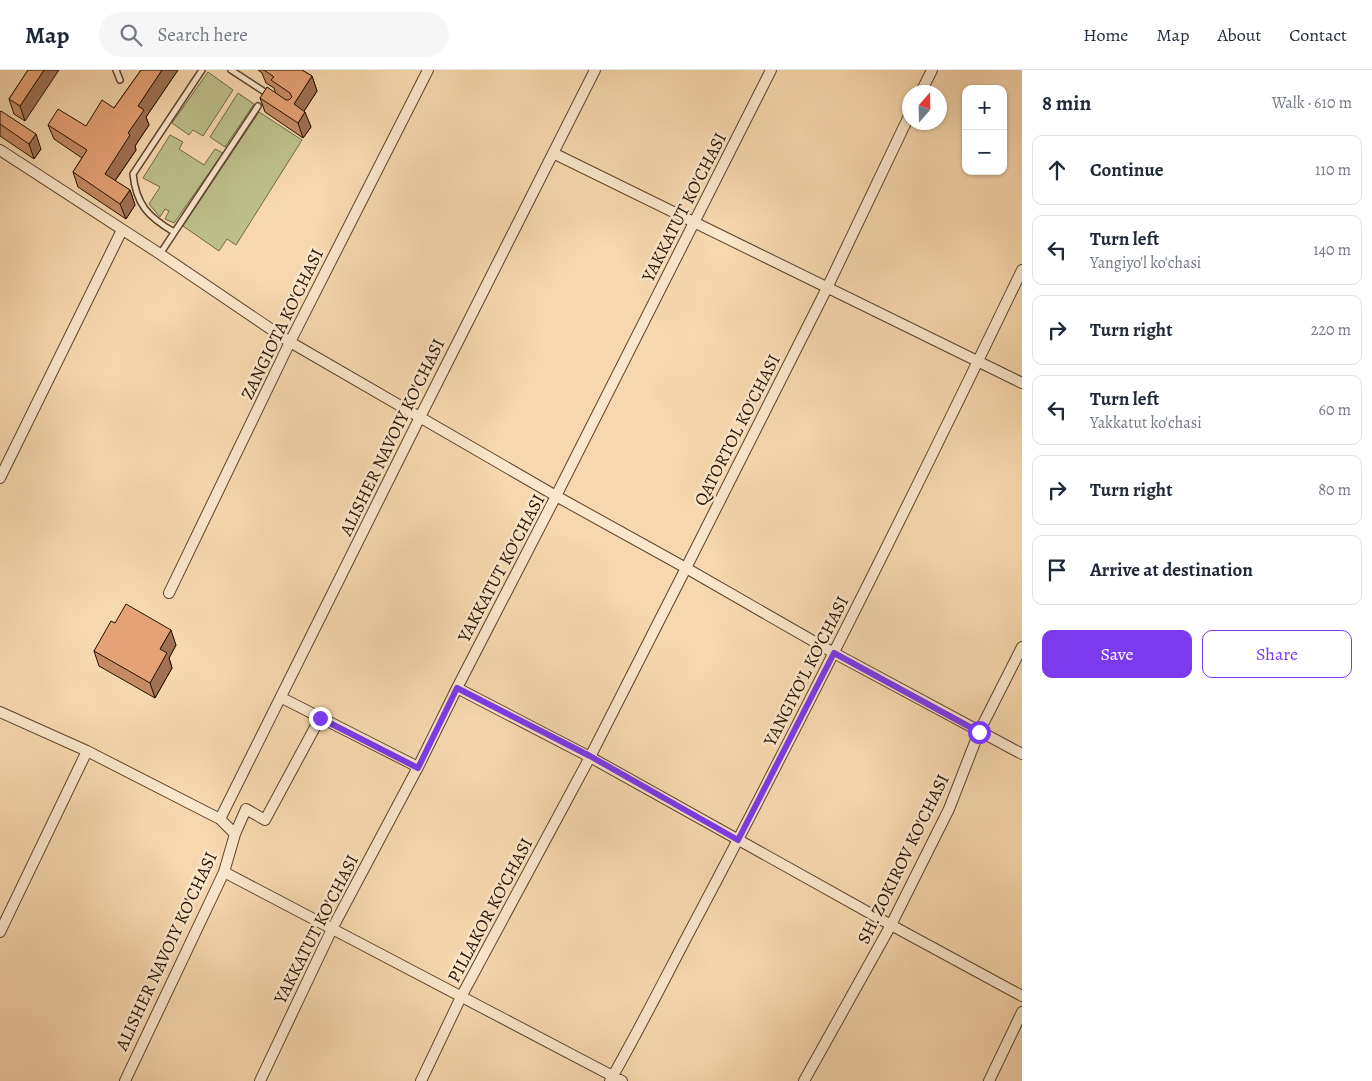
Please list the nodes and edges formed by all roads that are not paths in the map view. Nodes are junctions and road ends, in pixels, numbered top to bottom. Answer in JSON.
{"nodes":[{"id":1,"x":116,"y":70,"type":"edge"},
{"id":2,"x":202,"y":70,"type":"edge"},
{"id":3,"x":231,"y":70,"type":"edge"},
{"id":4,"x":595,"y":70,"type":"edge"},
{"id":5,"x":771,"y":70,"type":"edge"},
{"id":6,"x":932,"y":70,"type":"edge"},
{"id":7,"x":425,"y":71,"type":"edge"},
{"id":8,"x":120,"y":80,"type":"dead end"},
{"id":9,"x":924,"y":85,"type":"edge"},
{"id":10,"x":270,"y":96,"type":"edge"},
{"id":11,"x":258,"y":106,"type":"edge"},
{"id":12,"x":903,"y":130,"type":"edge"},
{"id":13,"x":0,"y":150,"type":"edge"},
{"id":14,"x":554,"y":153,"type":"junction"},
{"id":15,"x":694,"y":223,"type":"junction"},
{"id":16,"x":122,"y":230,"type":"junction"},
{"id":17,"x":174,"y":232,"type":"junction"},
{"id":18,"x":160,"y":254,"type":"junction"},
{"id":19,"x":1022,"y":270,"type":"edge"},
{"id":20,"x":827,"y":288,"type":"junction"},
{"id":21,"x":290,"y":342,"type":"junction"},
{"id":22,"x":978,"y":362,"type":"junction"},
{"id":23,"x":1022,"y":383,"type":"edge"},
{"id":24,"x":420,"y":417,"type":"junction"},
{"id":25,"x":0,"y":478,"type":"edge"},
{"id":26,"x":556,"y":496,"type":"junction"},
{"id":27,"x":686,"y":568,"type":"junction"},
{"id":28,"x":169,"y":594,"type":"dead end"},
{"id":29,"x":1022,"y":647,"type":"edge"},
{"id":30,"x":834,"y":653,"type":"junction"},
{"id":31,"x":457,"y":688,"type":"junction"},
{"id":32,"x":282,"y":698,"type":"junction"},
{"id":33,"x":0,"y":712,"type":"edge"},
{"id":34,"x":320,"y":718,"type":"junction"},
{"id":35,"x":979,"y":732,"type":"junction"},
{"id":36,"x":87,"y":751,"type":"junction"},
{"id":37,"x":1022,"y":754,"type":"edge"},
{"id":38,"x":590,"y":756,"type":"junction"},
{"id":39,"x":418,"y":768,"type":"junction"},
{"id":40,"x":220,"y":820,"type":"junction"},
{"id":41,"x":235,"y":834,"type":"junction"},
{"id":42,"x":738,"y":840,"type":"junction"},
{"id":43,"x":224,"y":872,"type":"junction"},
{"id":44,"x":891,"y":925,"type":"junction"},
{"id":45,"x":332,"y":929,"type":"junction"},
{"id":46,"x":0,"y":932,"type":"edge"},
{"id":47,"x":1022,"y":996,"type":"edge"},
{"id":48,"x":462,"y":997,"type":"junction"},
{"id":49,"x":1022,"y":1012,"type":"edge"},
{"id":50,"x":615,"y":1079,"type":"edge"},
{"id":51,"x":125,"y":1081,"type":"edge"},
{"id":52,"x":260,"y":1081,"type":"edge"},
{"id":53,"x":421,"y":1081,"type":"edge"},
{"id":54,"x":804,"y":1081,"type":"edge"},
{"id":55,"x":989,"y":1081,"type":"edge"}],
"edges":[{"from":1,"to":8,"type":"lane"},
{"from":2,"to":17,"type":"lane"},
{"from":3,"to":10,"type":"lane"},
{"from":4,"to":14,"type":"street","name":"ALISHER NAVOIY KO'CHASI"},
{"from":5,"to":15,"type":"street","name":"YAKKATUT KO'CHASI"},
{"from":6,"to":9,"type":"street"},
{"from":7,"to":21,"type":"street","name":"ZANGIOTA KO'CHASI"},
{"from":11,"to":17,"type":"lane"},
{"from":12,"to":20,"type":"street","name":"QATORTOL KO'CHASI"},
{"from":13,"to":16,"type":"street"},
{"from":14,"to":15,"type":"street"},
{"from":14,"to":24,"type":"street","name":"ALISHER NAVOIY KO'CHASI"},
{"from":15,"to":20,"type":"street"},
{"from":15,"to":26,"type":"street","name":"YAKKATUT KO'CHASI"},
{"from":16,"to":18,"type":"street"},
{"from":16,"to":25,"type":"street"},
{"from":17,"to":18,"type":"lane"},
{"from":18,"to":21,"type":"street"},
{"from":19,"to":22,"type":"street","name":"YANGIYO'L KO'CHASI"},
{"from":20,"to":22,"type":"street"},
{"from":20,"to":27,"type":"street","name":"QATORTOL KO'CHASI"},
{"from":21,"to":24,"type":"street"},
{"from":21,"to":28,"type":"street","name":"ZANGIOTA KO'CHASI"},
{"from":22,"to":23,"type":"street"},
{"from":22,"to":30,"type":"street","name":"YANGIYO'L KO'CHASI"},
{"from":24,"to":26,"type":"street"},
{"from":24,"to":32,"type":"street","name":"ALISHER NAVOIY KO'CHASI"},
{"from":26,"to":27,"type":"street"},
{"from":26,"to":31,"type":"street","name":"YAKKATUT KO'CHASI"},
{"from":27,"to":30,"type":"street"},
{"from":27,"to":38,"type":"street","name":"QATORTOL KO'CHASI"},
{"from":29,"to":35,"type":"street","name":"SH. ZOKIROV KO'CHASI"},
{"from":30,"to":35,"type":"street"},
{"from":30,"to":42,"type":"street","name":"YANGIYO'L KO'CHASI"},
{"from":31,"to":38,"type":"street"},
{"from":31,"to":39,"type":"street","name":"YAKKATUT KO'CHASI"},
{"from":32,"to":34,"type":"street"},
{"from":32,"to":40,"type":"street","name":"ALISHER NAVOIY KO'CHASI"},
{"from":33,"to":36,"type":"street"},
{"from":34,"to":39,"type":"street"},
{"from":34,"to":41,"type":"street","name":"ALISHER NAVOIY KO'CHASI"},
{"from":35,"to":37,"type":"street"},
{"from":35,"to":44,"type":"street","name":"SH. ZOKIROV KO'CHASI"},
{"from":36,"to":40,"type":"street"},
{"from":36,"to":46,"type":"street"},
{"from":38,"to":42,"type":"street"},
{"from":38,"to":48,"type":"street","name":"PILLAKOR KO'CHASI"},
{"from":39,"to":45,"type":"street","name":"YAKKATUT KO'CHASI"},
{"from":40,"to":41,"type":"street"},
{"from":41,"to":43,"type":"street","name":"ALISHER NAVOIY KO'CHASI"},
{"from":42,"to":44,"type":"street"},
{"from":42,"to":50,"type":"street","name":"YANGIYO'L KO'CHASI"},
{"from":43,"to":45,"type":"street"},
{"from":43,"to":51,"type":"street","name":"ALISHER NAVOIY KO'CHASI"},
{"from":44,"to":47,"type":"street"},
{"from":44,"to":54,"type":"street","name":"SH. ZOKIROV KO'CHASI"},
{"from":45,"to":48,"type":"street"},
{"from":45,"to":52,"type":"street","name":"YAKKATUT KO'CHASI"},
{"from":48,"to":50,"type":"street"},
{"from":48,"to":53,"type":"street","name":"PILLAKOR KO'CHASI"},
{"from":49,"to":55,"type":"street"}]}
